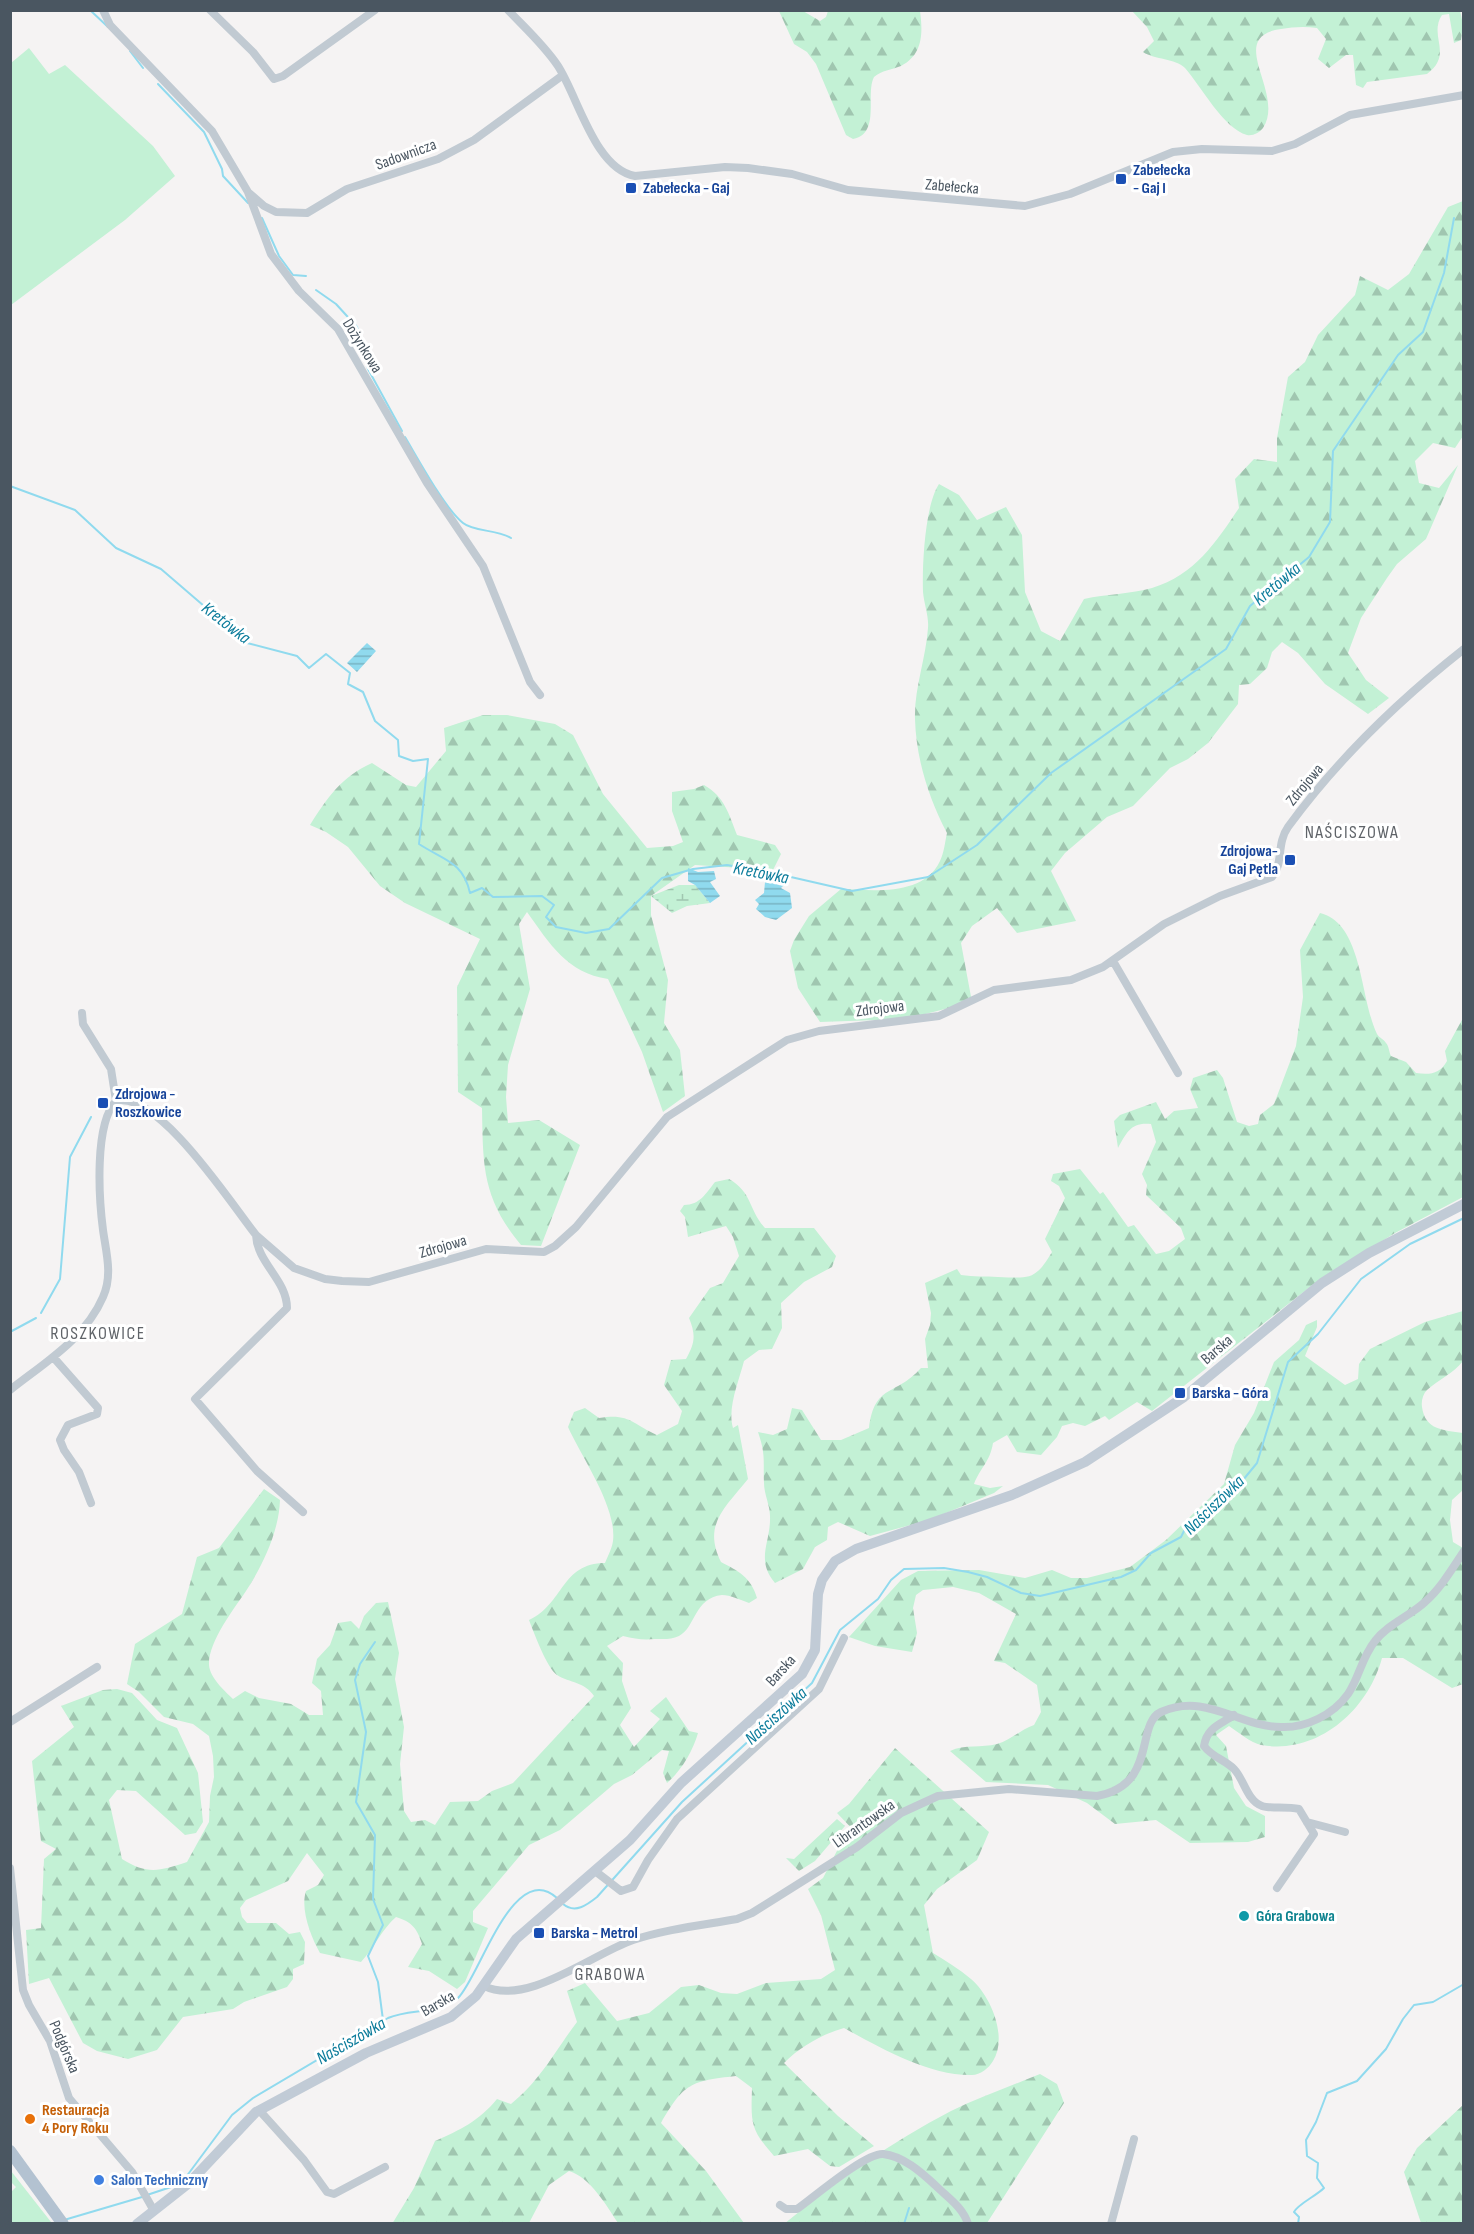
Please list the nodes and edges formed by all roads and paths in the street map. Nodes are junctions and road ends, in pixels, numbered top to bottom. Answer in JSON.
{"nodes":[{"id":1,"x":103,"y":10,"type":"edge"},
{"id":2,"x":210,"y":10,"type":"edge"},
{"id":3,"x":375,"y":10,"type":"edge"},
{"id":4,"x":508,"y":10,"type":"edge"},
{"id":5,"x":563,"y":75,"type":"junction"},
{"id":6,"x":1464,"y":95,"type":"edge"},
{"id":7,"x":248,"y":192,"type":"junction"},
{"id":8,"x":1464,"y":649,"type":"edge"},
{"id":9,"x":540,"y":695,"type":"dead end"},
{"id":10,"x":1113,"y":961,"type":"junction"},
{"id":11,"x":82,"y":1013,"type":"dead end"},
{"id":12,"x":1178,"y":1073,"type":"dead end"},
{"id":13,"x":116,"y":1101,"type":"junction"},
{"id":14,"x":1464,"y":1204,"type":"edge"},
{"id":15,"x":256,"y":1236,"type":"junction"},
{"id":16,"x":54,"y":1358,"type":"junction"},
{"id":17,"x":10,"y":1390,"type":"edge"},
{"id":18,"x":91,"y":1503,"type":"dead end"},
{"id":19,"x":303,"y":1512,"type":"dead end"},
{"id":20,"x":1464,"y":1551,"type":"edge"},
{"id":21,"x":844,"y":1638,"type":"dead end"},
{"id":22,"x":97,"y":1667,"type":"dead end"},
{"id":23,"x":1234,"y":1715,"type":"junction"},
{"id":24,"x":10,"y":1722,"type":"edge"},
{"id":25,"x":1307,"y":1822,"type":"junction"},
{"id":26,"x":1345,"y":1832,"type":"dead end"},
{"id":27,"x":10,"y":1868,"type":"edge"},
{"id":28,"x":599,"y":1874,"type":"junction"},
{"id":29,"x":1277,"y":1888,"type":"dead end"},
{"id":30,"x":484,"y":1986,"type":"junction"},
{"id":31,"x":259,"y":2110,"type":"junction"},
{"id":32,"x":1134,"y":2139,"type":"dead end"},
{"id":33,"x":10,"y":2151,"type":"edge"},
{"id":34,"x":385,"y":2167,"type":"dead end"},
{"id":35,"x":780,"y":2205,"type":"dead end"},
{"id":36,"x":154,"y":2211,"type":"junction"},
{"id":37,"x":59,"y":2218,"type":"edge"},
{"id":38,"x":139,"y":2223,"type":"edge"},
{"id":39,"x":968,"y":2223,"type":"edge"},
{"id":40,"x":1111,"y":2223,"type":"edge"}],
"edges":[{"from":1,"to":7,"type":"street","name":"Dożynkowa"},
{"from":2,"to":3,"type":"street"},
{"from":4,"to":5,"type":"street","name":"Zabełecka"},
{"from":5,"to":6,"type":"street","name":"Zabełecka"},
{"from":5,"to":7,"type":"street","name":"Sadownicza"},
{"from":7,"to":9,"type":"street","name":"Dożynkowa"},
{"from":8,"to":10,"type":"street","name":"Zdrojowa"},
{"from":10,"to":12,"type":"street"},
{"from":10,"to":15,"type":"street","name":"Zdrojowa"},
{"from":11,"to":13,"type":"street"},
{"from":13,"to":15,"type":"street","name":"Zdrojowa"},
{"from":13,"to":16,"type":"street"},
{"from":14,"to":28,"type":"street","name":"Barska"},
{"from":15,"to":19,"type":"street","name":"Zdrojowa"},
{"from":16,"to":17,"type":"street"},
{"from":16,"to":18,"type":"street"},
{"from":20,"to":23,"type":"street","name":"Librantowska"},
{"from":21,"to":28,"type":"street"},
{"from":22,"to":24,"type":"street"},
{"from":23,"to":25,"type":"street"},
{"from":23,"to":30,"type":"street","name":"Librantowska"},
{"from":25,"to":26,"type":"street"},
{"from":25,"to":29,"type":"street"},
{"from":27,"to":36,"type":"street","name":"Podgórska"},
{"from":28,"to":30,"type":"street","name":"Barska"},
{"from":30,"to":31,"type":"street","name":"Barska"},
{"from":31,"to":34,"type":"street"},
{"from":31,"to":36,"type":"street","name":"Barska"},
{"from":32,"to":40,"type":"street"},
{"from":33,"to":37,"type":"main road"},
{"from":35,"to":39,"type":"street"},
{"from":36,"to":38,"type":"street","name":"Barska"}]}
